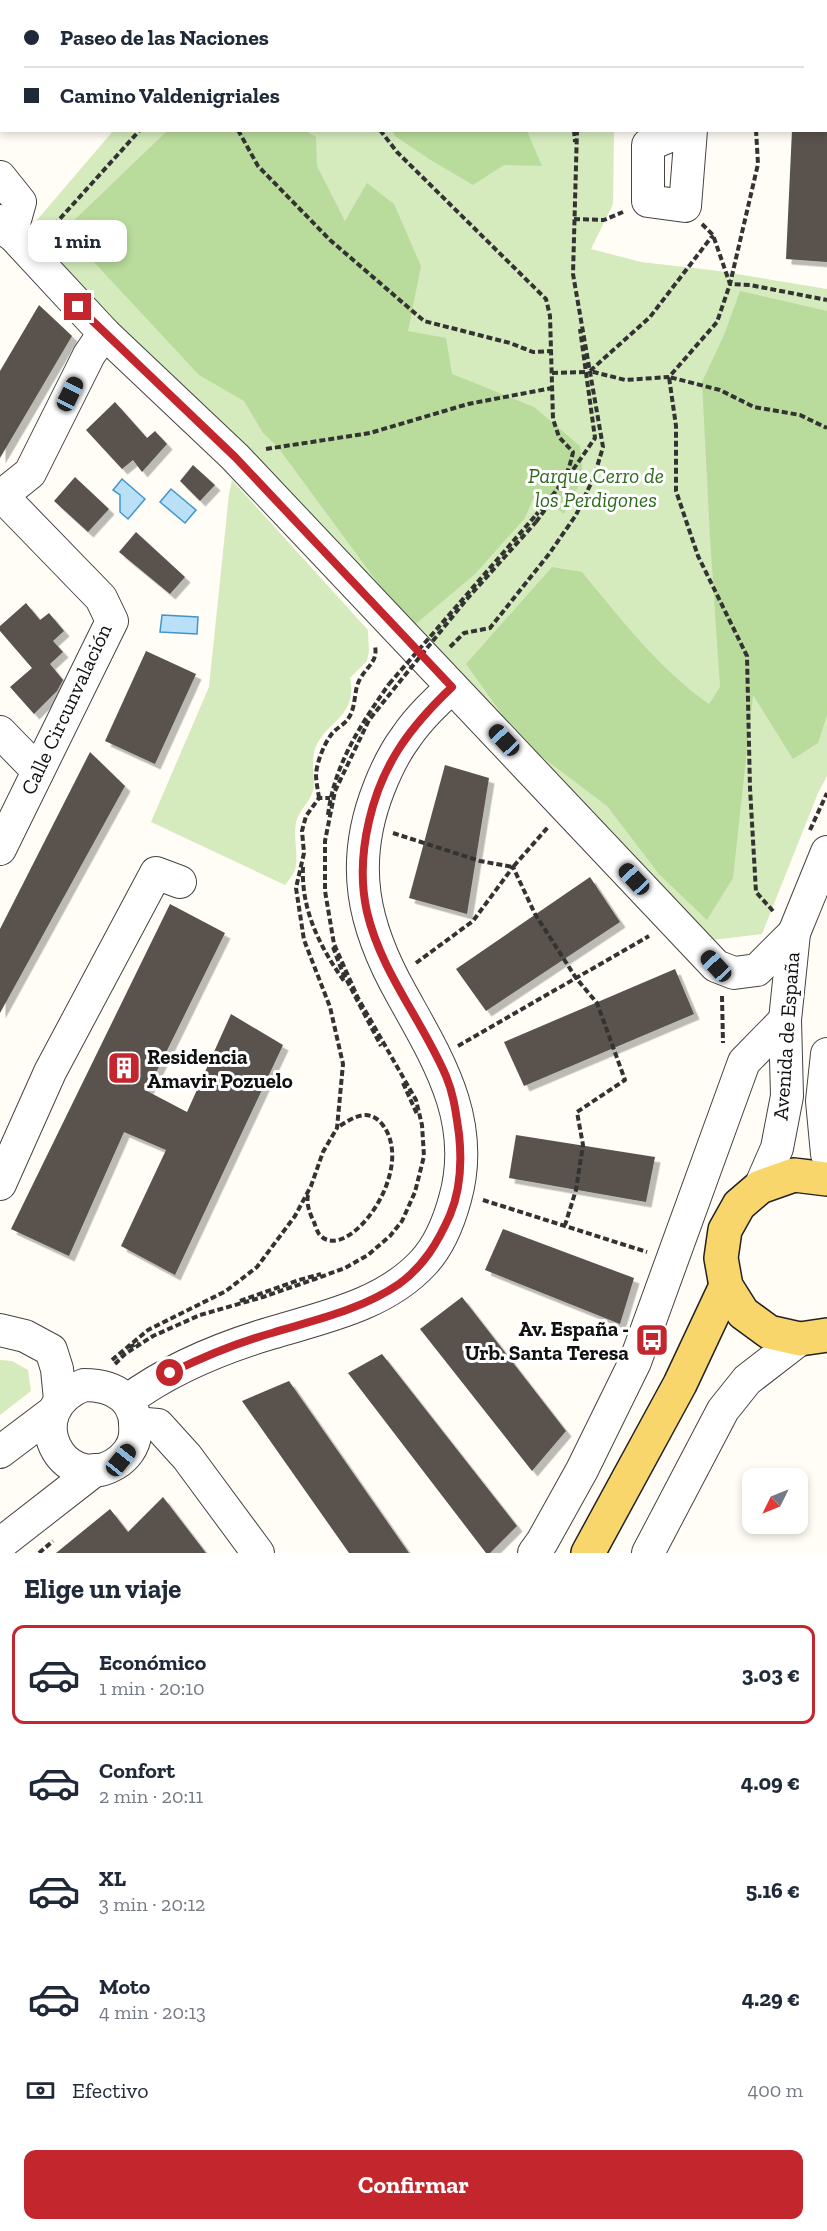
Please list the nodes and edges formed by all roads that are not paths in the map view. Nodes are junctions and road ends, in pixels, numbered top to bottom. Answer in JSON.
{"nodes":[{"id":1,"x":679,"y":132,"type":"edge"},
{"id":2,"x":691,"y":132,"type":"edge"},
{"id":3,"x":0,"y":177,"type":"edge"},
{"id":4,"x":13,"y":236,"type":"edge"},
{"id":5,"x":104,"y":333,"type":"junction"},
{"id":6,"x":1,"y":496,"type":"edge"},
{"id":7,"x":441,"y":677,"type":"junction"},
{"id":8,"x":0,"y":732,"type":"edge"},
{"id":9,"x":38,"y":771,"type":"junction"},
{"id":10,"x":0,"y":849,"type":"edge"},
{"id":11,"x":827,"y":852,"type":"edge"},
{"id":12,"x":180,"y":882,"type":"dead end"},
{"id":13,"x":794,"y":933,"type":"junction"},
{"id":14,"x":785,"y":1020,"type":"junction"},
{"id":15,"x":827,"y":1054,"type":"edge"},
{"id":16,"x":827,"y":1154,"type":"edge"},
{"id":17,"x":827,"y":1179,"type":"edge"},
{"id":18,"x":0,"y":1184,"type":"edge"},
{"id":19,"x":760,"y":1187,"type":"junction"},
{"id":20,"x":726,"y":1286,"type":"junction"},
{"id":21,"x":0,"y":1330,"type":"edge"},
{"id":22,"x":813,"y":1337,"type":"edge"},
{"id":23,"x":57,"y":1406,"type":"junction"},
{"id":24,"x":132,"y":1411,"type":"junction"},
{"id":25,"x":0,"y":1452,"type":"edge"},
{"id":26,"x":95,"y":1470,"type":"junction"},
{"id":27,"x":0,"y":1544,"type":"edge"},
{"id":28,"x":258,"y":1553,"type":"edge"},
{"id":29,"x":534,"y":1553,"type":"edge"},
{"id":30,"x":588,"y":1553,"type":"edge"},
{"id":31,"x":648,"y":1553,"type":"edge"}],
"edges":[{"from":1,"to":2,"type":"street"},
{"from":3,"to":4,"type":"street"},
{"from":4,"to":5,"type":"street"},
{"from":5,"to":6,"type":"street"},
{"from":5,"to":7,"type":"street"},
{"from":6,"to":9,"type":"street","name":"Calle Circunvalación"},
{"from":7,"to":13,"type":"street"},
{"from":7,"to":24,"type":"street"},
{"from":8,"to":9,"type":"street"},
{"from":9,"to":10,"type":"street","name":"Calle Circunvalación"},
{"from":11,"to":13,"type":"street","name":"Avenida de España"},
{"from":12,"to":18,"type":"street"},
{"from":13,"to":14,"type":"street","name":"Avenida de España"},
{"from":14,"to":19,"type":"street","name":"Avenida de España"},
{"from":14,"to":29,"type":"street"},
{"from":15,"to":16,"type":"street","name":"Avenida de España"},
{"from":17,"to":19,"type":"main road"},
{"from":19,"to":20,"type":"main road"},
{"from":20,"to":22,"type":"main road"},
{"from":20,"to":30,"type":"main road"},
{"from":21,"to":23,"type":"street"},
{"from":22,"to":31,"type":"street"},
{"from":23,"to":24,"type":"street"},
{"from":23,"to":25,"type":"street"},
{"from":23,"to":26,"type":"street"},
{"from":24,"to":26,"type":"street"},
{"from":24,"to":28,"type":"street"},
{"from":26,"to":27,"type":"street"}]}
